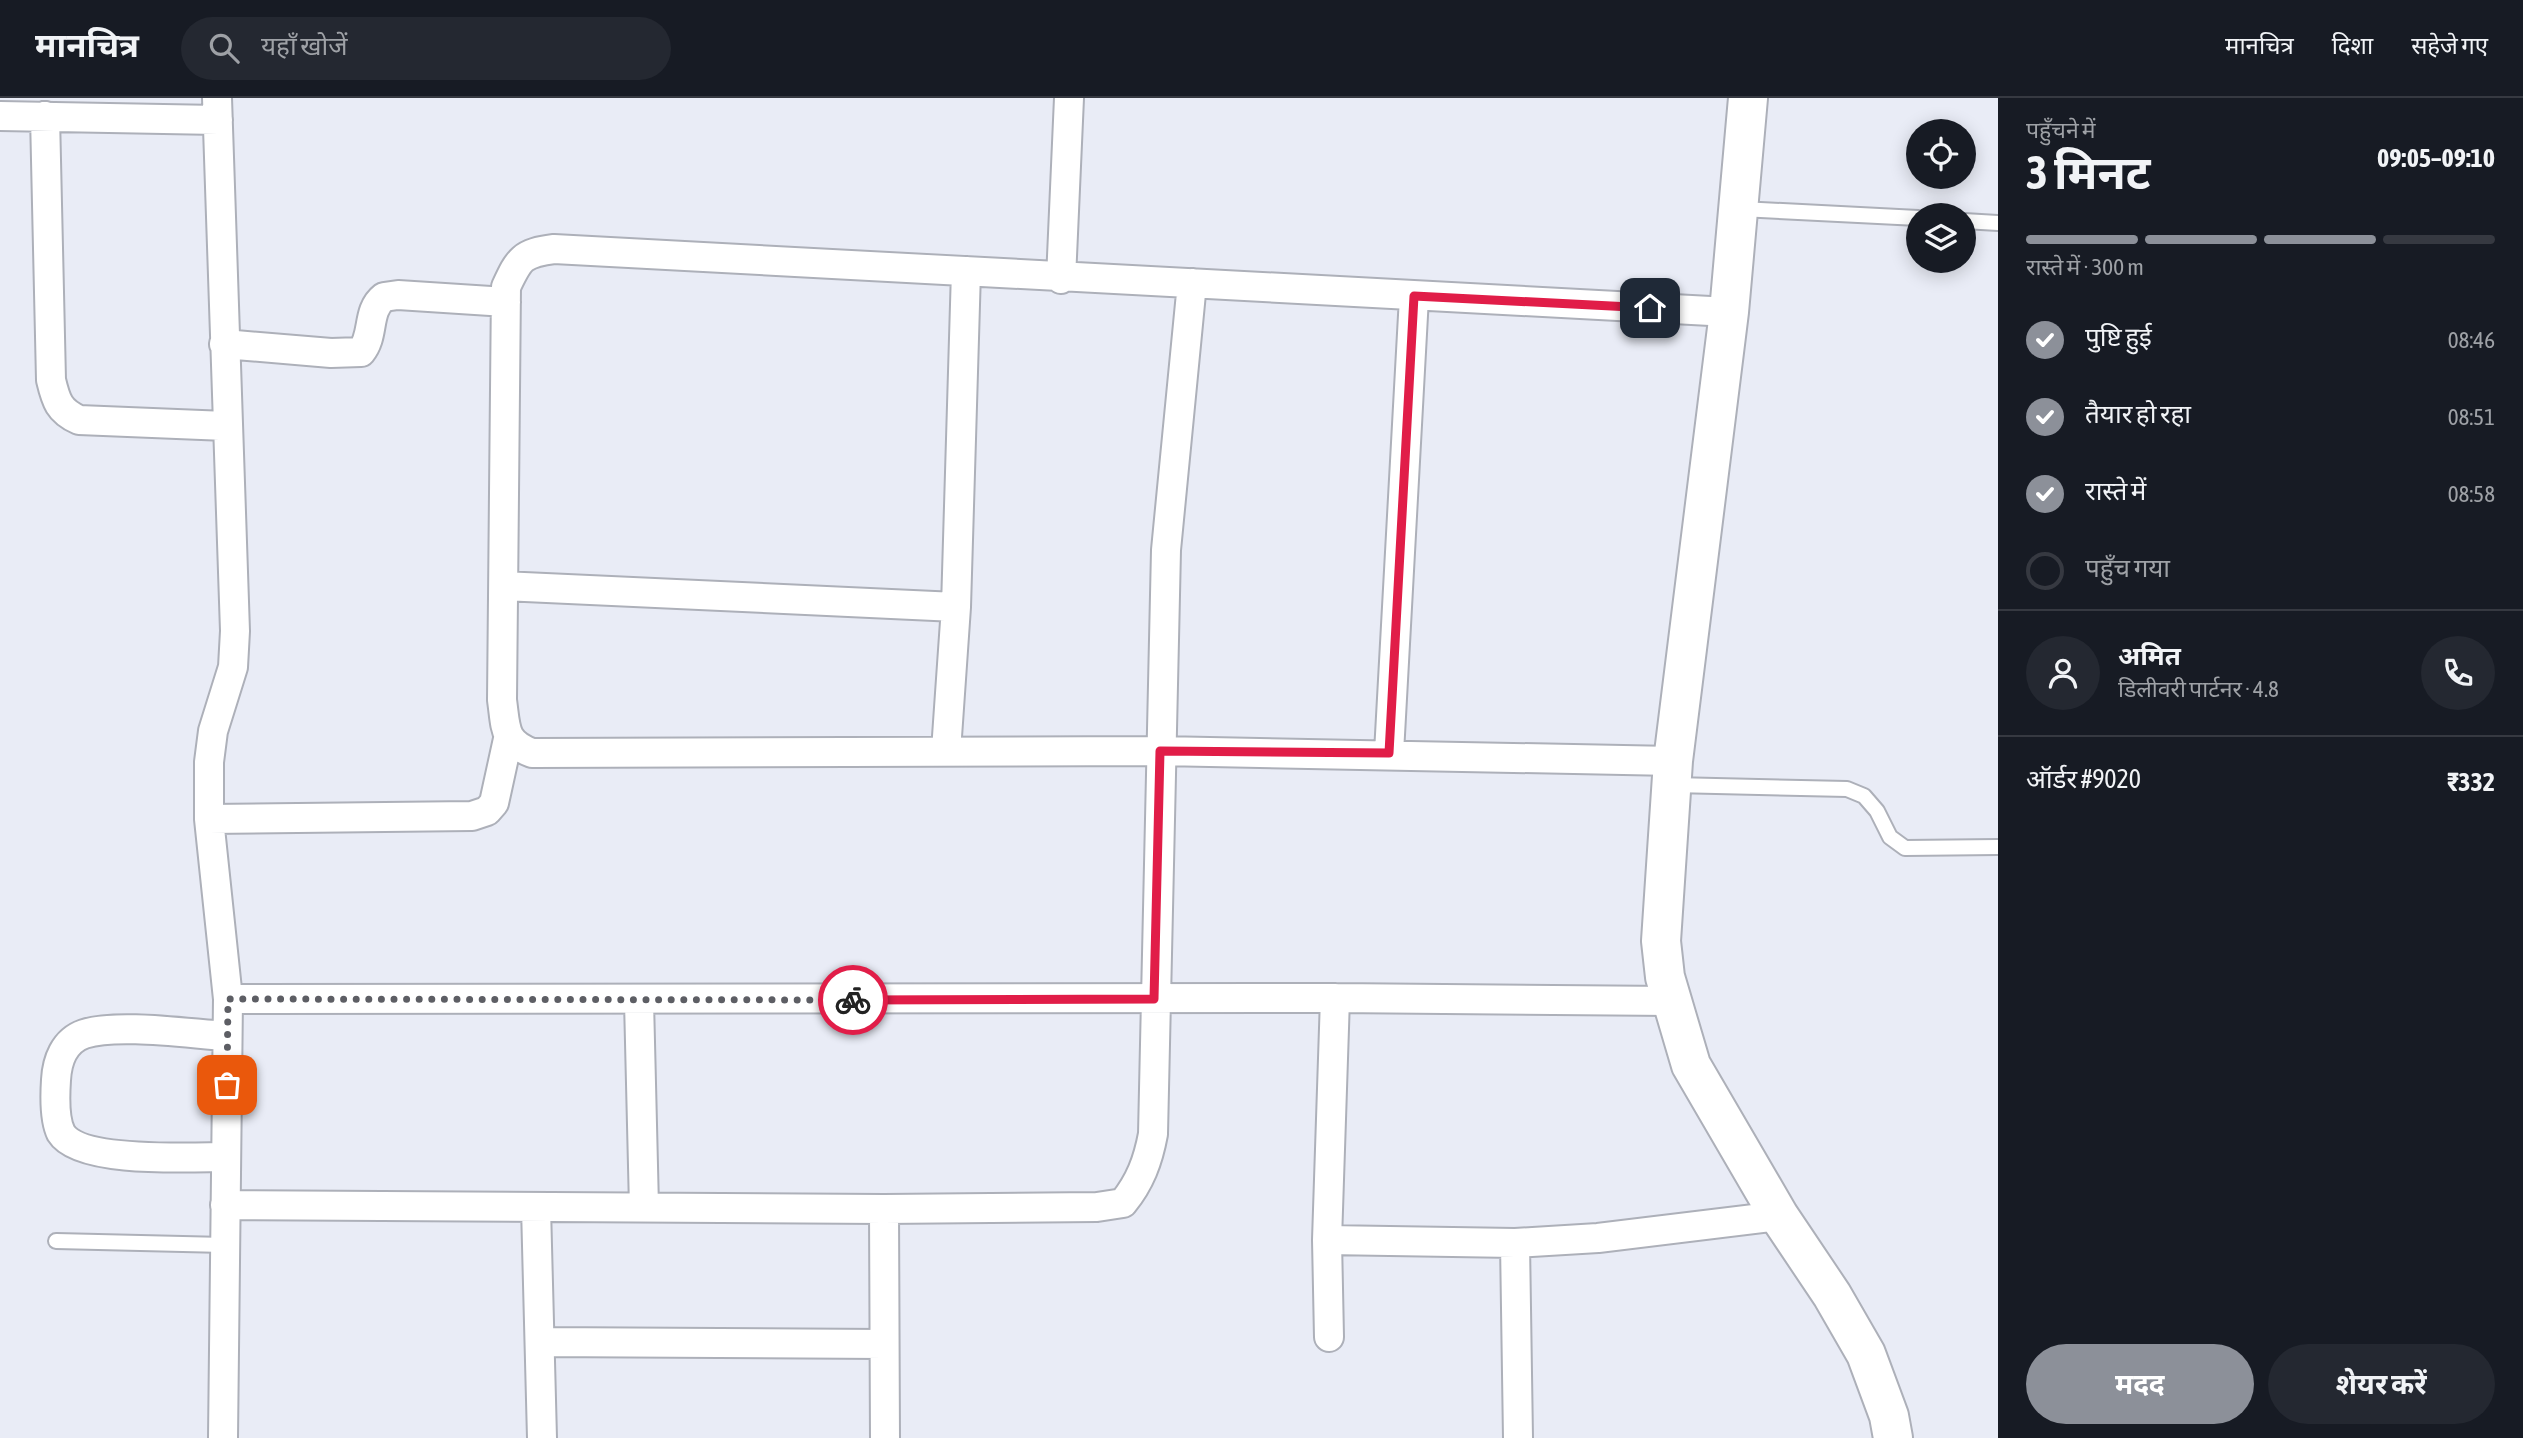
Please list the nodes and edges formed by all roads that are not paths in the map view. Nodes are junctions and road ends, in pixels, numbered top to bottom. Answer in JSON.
{"nodes":[{"id":1,"x":1069,"y":98,"type":"edge"},
{"id":2,"x":1748,"y":98,"type":"edge"},
{"id":3,"x":217,"y":109,"type":"edge"},
{"id":4,"x":0,"y":116,"type":"edge"},
{"id":5,"x":46,"y":116,"type":"junction"},
{"id":6,"x":1738,"y":209,"type":"junction"},
{"id":7,"x":1906,"y":217,"type":"edge"},
{"id":8,"x":1976,"y":222,"type":"edge"},
{"id":9,"x":1998,"y":223,"type":"edge"},
{"id":10,"x":966,"y":271,"type":"junction"},
{"id":11,"x":1061,"y":279,"type":"junction"},
{"id":12,"x":1192,"y":283,"type":"junction"},
{"id":13,"x":1414,"y":296,"type":"junction"},
{"id":14,"x":506,"y":302,"type":"junction"},
{"id":15,"x":1729,"y":312,"type":"junction"},
{"id":16,"x":224,"y":344,"type":"junction"},
{"id":17,"x":226,"y":426,"type":"junction"},
{"id":18,"x":504,"y":586,"type":"junction"},
{"id":19,"x":956,"y":607,"type":"junction"},
{"id":20,"x":508,"y":738,"type":"junction"},
{"id":21,"x":946,"y":751,"type":"junction"},
{"id":22,"x":1160,"y":751,"type":"junction"},
{"id":23,"x":1389,"y":753,"type":"junction"},
{"id":24,"x":1672,"y":773,"type":"junction"},
{"id":25,"x":209,"y":819,"type":"junction"},
{"id":26,"x":1998,"y":847,"type":"edge"},
{"id":27,"x":1335,"y":998,"type":"junction"},
{"id":28,"x":228,"y":999,"type":"junction"},
{"id":29,"x":1154,"y":999,"type":"junction"},
{"id":30,"x":639,"y":1001,"type":"junction"},
{"id":31,"x":1671,"y":1002,"type":"junction"},
{"id":32,"x":227,"y":1036,"type":"junction"},
{"id":33,"x":226,"y":1157,"type":"junction"},
{"id":34,"x":225,"y":1205,"type":"junction"},
{"id":35,"x":536,"y":1207,"type":"junction"},
{"id":36,"x":644,"y":1207,"type":"junction"},
{"id":37,"x":884,"y":1209,"type":"junction"},
{"id":38,"x":1779,"y":1216,"type":"junction"},
{"id":39,"x":1327,"y":1240,"type":"junction"},
{"id":40,"x":56,"y":1241,"type":"dead end"},
{"id":41,"x":1515,"y":1243,"type":"junction"},
{"id":42,"x":225,"y":1245,"type":"junction"},
{"id":43,"x":1329,"y":1337,"type":"dead end"},
{"id":44,"x":540,"y":1342,"type":"junction"},
{"id":45,"x":884,"y":1344,"type":"junction"},
{"id":46,"x":223,"y":1438,"type":"edge"},
{"id":47,"x":542,"y":1438,"type":"edge"},
{"id":48,"x":885,"y":1438,"type":"edge"},
{"id":49,"x":1518,"y":1438,"type":"edge"},
{"id":50,"x":1893,"y":1438,"type":"edge"}],
"edges":[{"from":1,"to":11,"type":"street"},
{"from":2,"to":6,"type":"street"},
{"from":3,"to":5,"type":"street"},
{"from":3,"to":16,"type":"street"},
{"from":4,"to":5,"type":"street"},
{"from":5,"to":17,"type":"street"},
{"from":6,"to":7,"type":"lane"},
{"from":6,"to":15,"type":"street"},
{"from":8,"to":9,"type":"lane"},
{"from":10,"to":11,"type":"street"},
{"from":10,"to":14,"type":"street"},
{"from":10,"to":19,"type":"street"},
{"from":11,"to":12,"type":"street"},
{"from":12,"to":13,"type":"street"},
{"from":12,"to":22,"type":"street"},
{"from":13,"to":15,"type":"street"},
{"from":13,"to":23,"type":"street"},
{"from":14,"to":16,"type":"street"},
{"from":14,"to":18,"type":"street"},
{"from":15,"to":24,"type":"street"},
{"from":16,"to":17,"type":"street"},
{"from":17,"to":25,"type":"street"},
{"from":18,"to":19,"type":"street"},
{"from":18,"to":20,"type":"street"},
{"from":19,"to":21,"type":"street"},
{"from":20,"to":21,"type":"street"},
{"from":20,"to":25,"type":"street"},
{"from":21,"to":22,"type":"street"},
{"from":22,"to":23,"type":"street"},
{"from":22,"to":29,"type":"street"},
{"from":23,"to":24,"type":"street"},
{"from":24,"to":26,"type":"lane"},
{"from":24,"to":31,"type":"street"},
{"from":25,"to":28,"type":"street"},
{"from":27,"to":29,"type":"street"},
{"from":27,"to":31,"type":"street"},
{"from":27,"to":39,"type":"street"},
{"from":28,"to":30,"type":"street"},
{"from":28,"to":32,"type":"street"},
{"from":29,"to":30,"type":"street"},
{"from":29,"to":37,"type":"street"},
{"from":30,"to":36,"type":"street"},
{"from":31,"to":38,"type":"street"},
{"from":32,"to":33,"type":"street"},
{"from":32,"to":33,"type":"street"},
{"from":33,"to":34,"type":"street"},
{"from":34,"to":35,"type":"street"},
{"from":34,"to":42,"type":"street"},
{"from":35,"to":36,"type":"street"},
{"from":35,"to":44,"type":"street"},
{"from":36,"to":37,"type":"street"},
{"from":37,"to":45,"type":"street"},
{"from":38,"to":41,"type":"street"},
{"from":38,"to":50,"type":"street"},
{"from":39,"to":41,"type":"street"},
{"from":39,"to":43,"type":"street"},
{"from":40,"to":42,"type":"lane"},
{"from":41,"to":49,"type":"street"},
{"from":42,"to":46,"type":"street"},
{"from":44,"to":45,"type":"street"},
{"from":44,"to":47,"type":"street"},
{"from":45,"to":48,"type":"street"}]}
